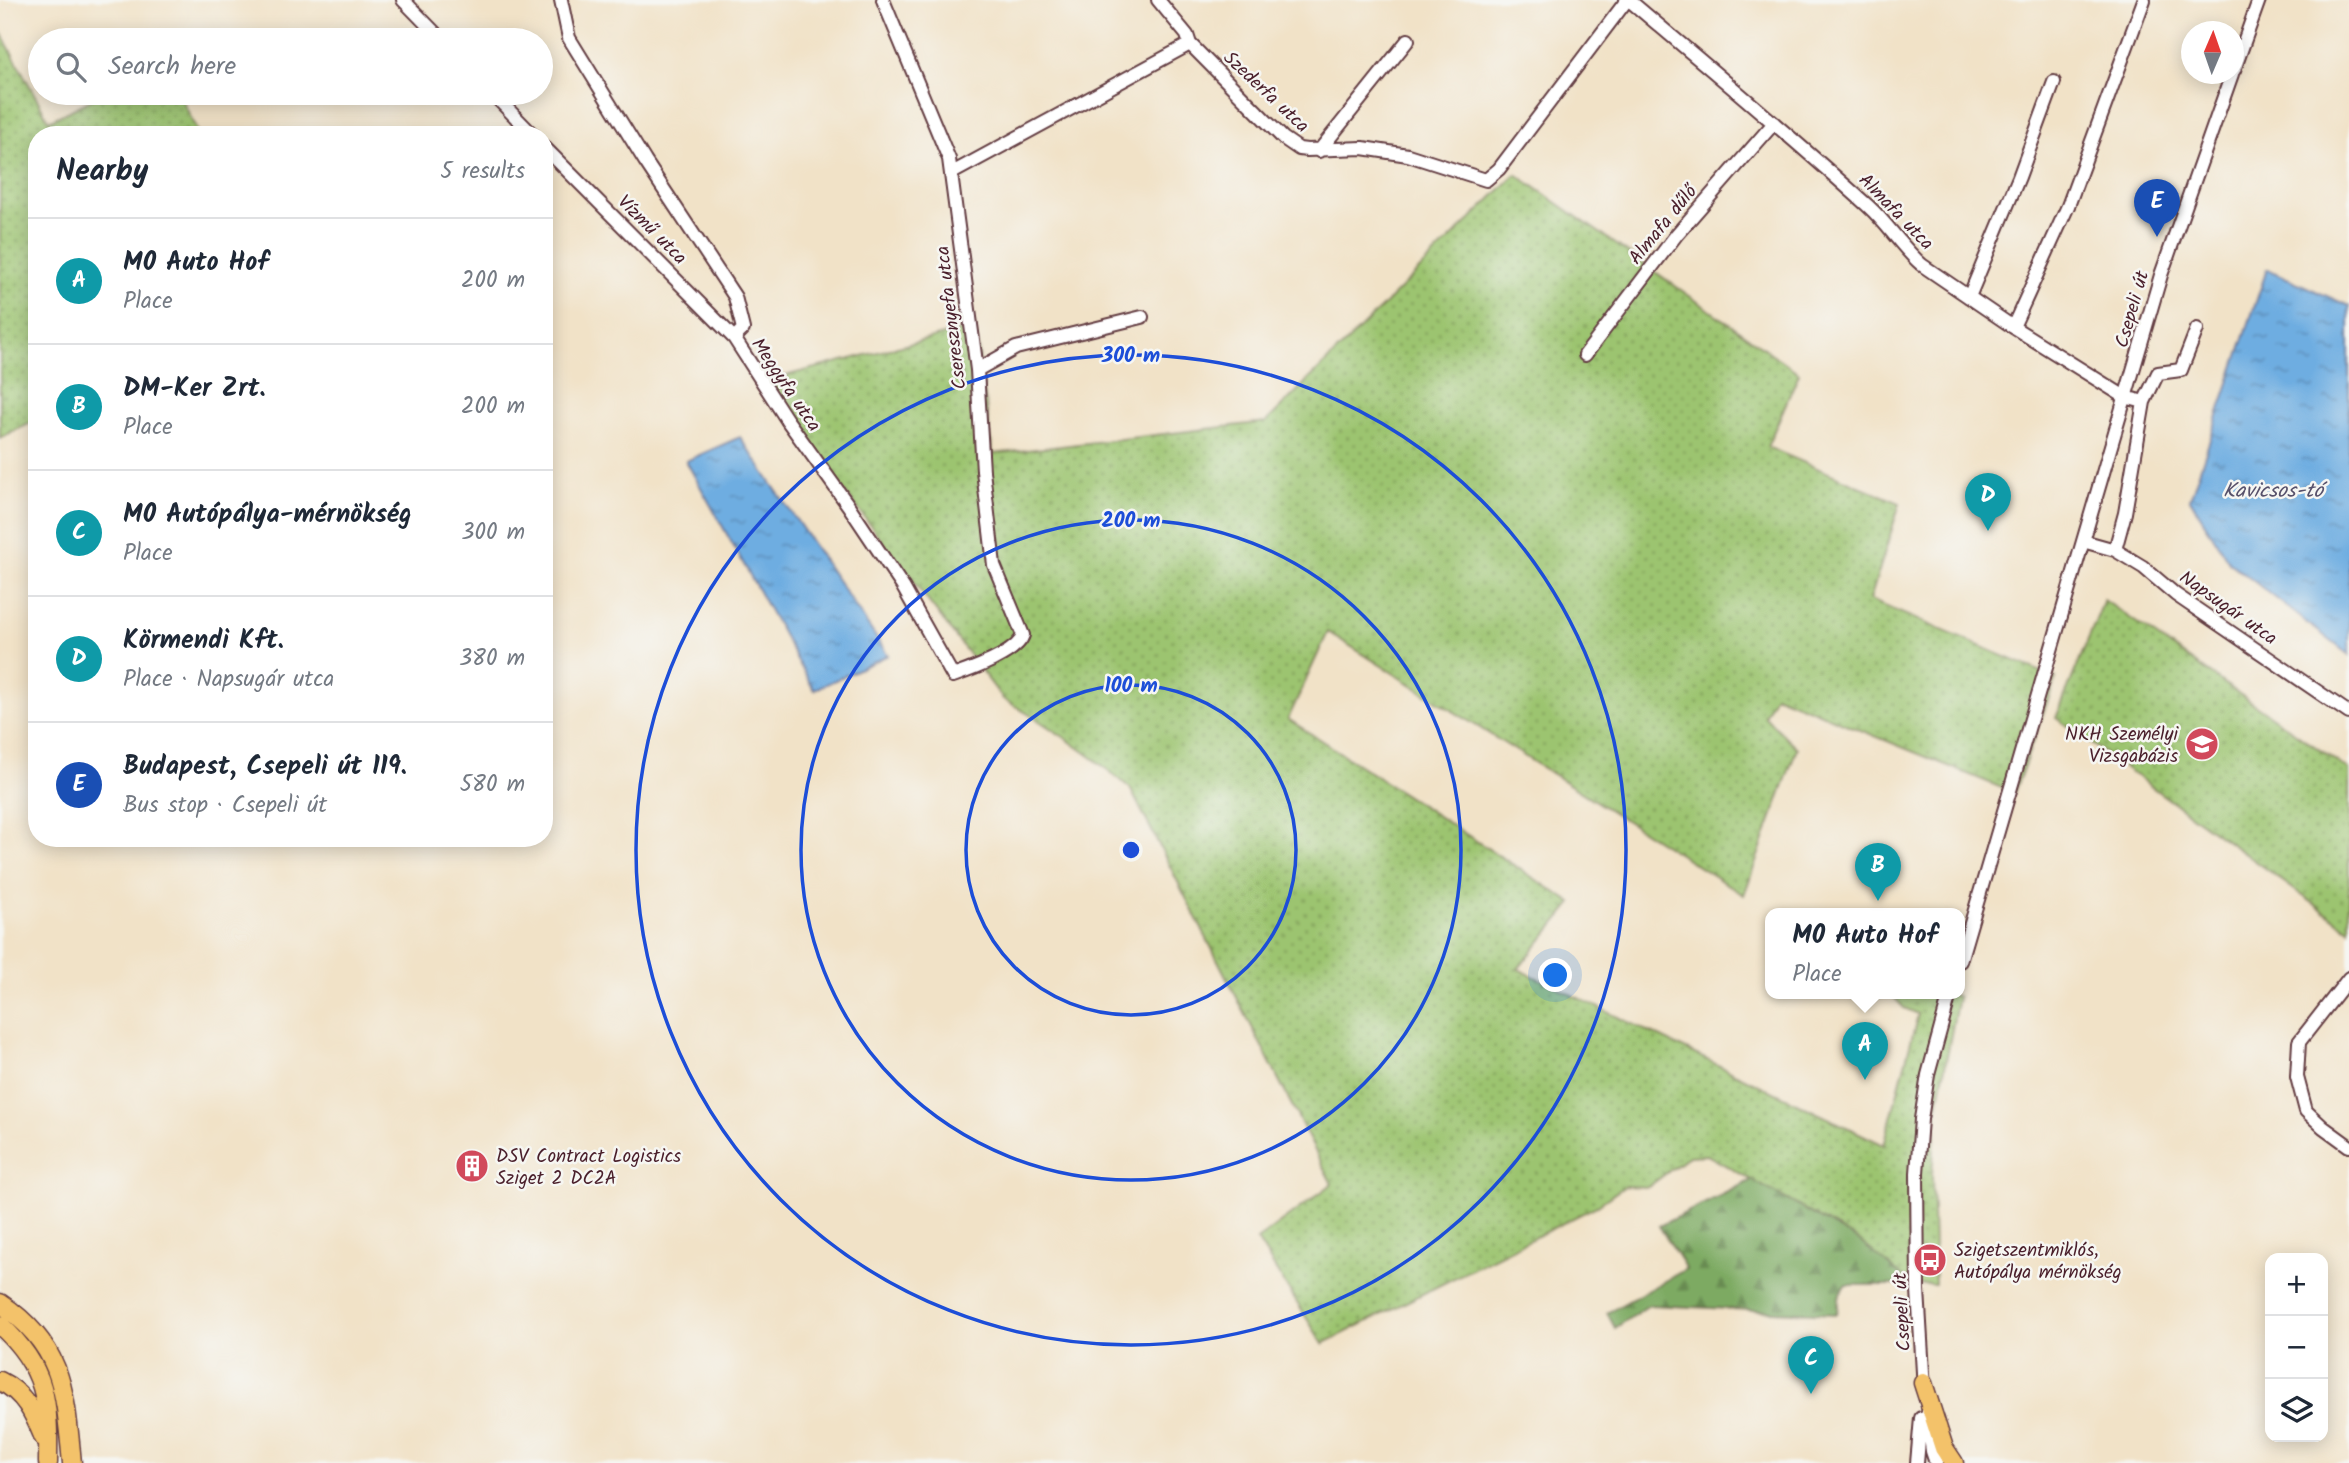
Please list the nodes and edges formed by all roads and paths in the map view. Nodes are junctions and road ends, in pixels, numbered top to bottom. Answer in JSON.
{"nodes":[{"id":1,"x":403,"y":0,"type":"edge"},
{"id":2,"x":561,"y":0,"type":"edge"},
{"id":3,"x":883,"y":0,"type":"edge"},
{"id":4,"x":1158,"y":0,"type":"edge"},
{"id":5,"x":1628,"y":0,"type":"edge"},
{"id":6,"x":2144,"y":0,"type":"edge"},
{"id":7,"x":2259,"y":0,"type":"edge"},
{"id":8,"x":430,"y":28,"type":"edge"},
{"id":9,"x":1408,"y":40,"type":"dead end"},
{"id":10,"x":2244,"y":42,"type":"edge"},
{"id":11,"x":1190,"y":44,"type":"junction"},
{"id":12,"x":2054,"y":82,"type":"dead end"},
{"id":13,"x":2229,"y":84,"type":"edge"},
{"id":14,"x":504,"y":105,"type":"edge"},
{"id":15,"x":1774,"y":123,"type":"junction"},
{"id":16,"x":524,"y":126,"type":"edge"},
{"id":17,"x":1319,"y":151,"type":"junction"},
{"id":18,"x":553,"y":156,"type":"edge"},
{"id":19,"x":952,"y":173,"type":"junction"},
{"id":20,"x":1969,"y":297,"type":"junction"},
{"id":21,"x":1142,"y":317,"type":"dead end"},
{"id":22,"x":2013,"y":327,"type":"junction"},
{"id":23,"x":2197,"y":328,"type":"dead end"},
{"id":24,"x":734,"y":338,"type":"junction"},
{"id":25,"x":1585,"y":355,"type":"dead end"},
{"id":26,"x":977,"y":370,"type":"junction"},
{"id":27,"x":2125,"y":397,"type":"junction"},
{"id":28,"x":2144,"y":402,"type":"junction"},
{"id":29,"x":2083,"y":541,"type":"junction"},
{"id":30,"x":2115,"y":550,"type":"junction"},
{"id":31,"x":1022,"y":640,"type":"joint"},
{"id":32,"x":2349,"y":713,"type":"edge"},
{"id":33,"x":1965,"y":941,"type":"edge"},
{"id":34,"x":2349,"y":978,"type":"edge"},
{"id":35,"x":1949,"y":999,"type":"edge"},
{"id":36,"x":2349,"y":1146,"type":"edge"},
{"id":37,"x":0,"y":1303,"type":"edge"},
{"id":38,"x":0,"y":1325,"type":"edge"},
{"id":39,"x":0,"y":1381,"type":"edge"},
{"id":40,"x":1923,"y":1383,"type":"junction"},
{"id":41,"x":48,"y":1455,"type":"edge"},
{"id":42,"x":72,"y":1463,"type":"edge"},
{"id":43,"x":1917,"y":1463,"type":"edge"},
{"id":44,"x":1936,"y":1463,"type":"edge"},
{"id":45,"x":1954,"y":1463,"type":"edge"}],
"edges":[{"from":1,"to":8,"type":"street"},
{"from":2,"to":24,"type":"street","name":"Meggyfa utca"},
{"from":3,"to":19,"type":"street","name":"Cseresznyefa utca"},
{"from":4,"to":11,"type":"street","name":"Szederfa utca"},
{"from":5,"to":15,"type":"street","name":"Almafa utca"},
{"from":5,"to":17,"type":"street","name":"Szederfa utca"},
{"from":6,"to":22,"type":"street"},
{"from":7,"to":10,"type":"street","name":"Csepeli út"},
{"from":9,"to":17,"type":"street"},
{"from":11,"to":17,"type":"street","name":"Szederfa utca"},
{"from":11,"to":19,"type":"street"},
{"from":12,"to":20,"type":"street"},
{"from":13,"to":27,"type":"street","name":"Csepeli út"},
{"from":14,"to":16,"type":"street"},
{"from":15,"to":20,"type":"street","name":"Almafa utca"},
{"from":15,"to":25,"type":"street","name":"Almafa dűlő"},
{"from":18,"to":24,"type":"street","name":"Vízmű utca"},
{"from":19,"to":26,"type":"street","name":"Cseresznyefa utca"},
{"from":20,"to":22,"type":"street","name":"Almafa utca"},
{"from":21,"to":26,"type":"street"},
{"from":22,"to":27,"type":"street","name":"Almafa utca"},
{"from":23,"to":28,"type":"street"},
{"from":24,"to":31,"type":"street","name":"Meggyfa utca"},
{"from":26,"to":31,"type":"street","name":"Cseresznyefa utca"},
{"from":27,"to":28,"type":"street","name":"Almafa utca"},
{"from":27,"to":29,"type":"street","name":"Csepeli út"},
{"from":28,"to":30,"type":"street"},
{"from":29,"to":30,"type":"street","name":"Napsugár utca"},
{"from":29,"to":33,"type":"street","name":"Csepeli út"},
{"from":30,"to":32,"type":"street","name":"Napsugár utca"},
{"from":34,"to":36,"type":"street"},
{"from":35,"to":40,"type":"street","name":"Csepeli út"},
{"from":37,"to":42,"type":"highway"},
{"from":38,"to":41,"type":"highway"},
{"from":39,"to":41,"type":"highway"},
{"from":40,"to":43,"type":"street","name":"Csepeli út"},
{"from":40,"to":44,"type":"street","name":"Csepeli út"},
{"from":40,"to":45,"type":"highway"}]}
